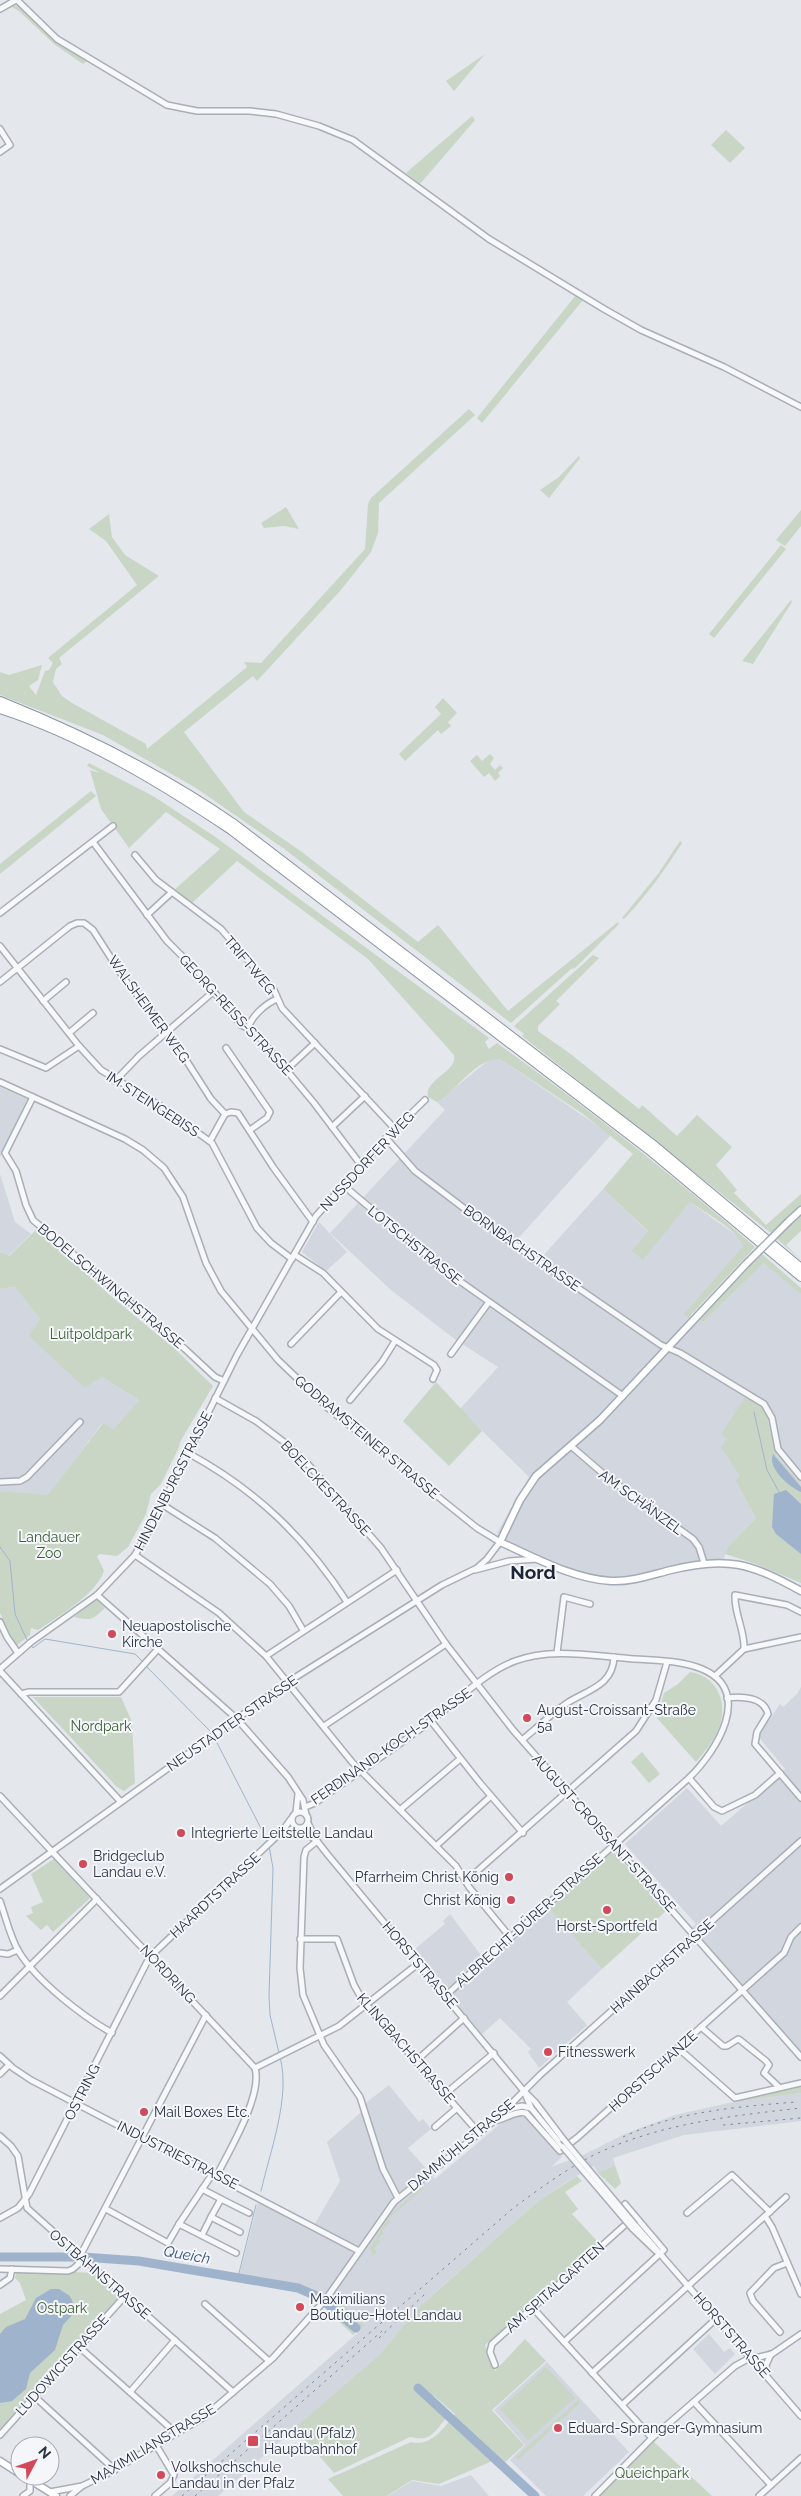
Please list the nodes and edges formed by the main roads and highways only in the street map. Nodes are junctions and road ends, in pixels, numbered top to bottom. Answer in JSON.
{"nodes":[{"id":1,"x":0,"y":701,"type":"edge"},
{"id":2,"x":0,"y":710,"type":"edge"},
{"id":3,"x":801,"y":1210,"type":"edge"},
{"id":4,"x":801,"y":1268,"type":"edge"},
{"id":5,"x":801,"y":1277,"type":"edge"},
{"id":6,"x":801,"y":1591,"type":"edge"},
{"id":7,"x":40,"y":2486,"type":"edge"},
{"id":8,"x":53,"y":2494,"type":"edge"}],
"edges":[{"from":1,"to":4,"type":"highway"},
{"from":2,"to":5,"type":"highway"},
{"from":3,"to":6,"type":"main road","name":"NEUSTADTER STRASSE","bridge":true},
{"from":7,"to":8,"type":"main road"}]}
